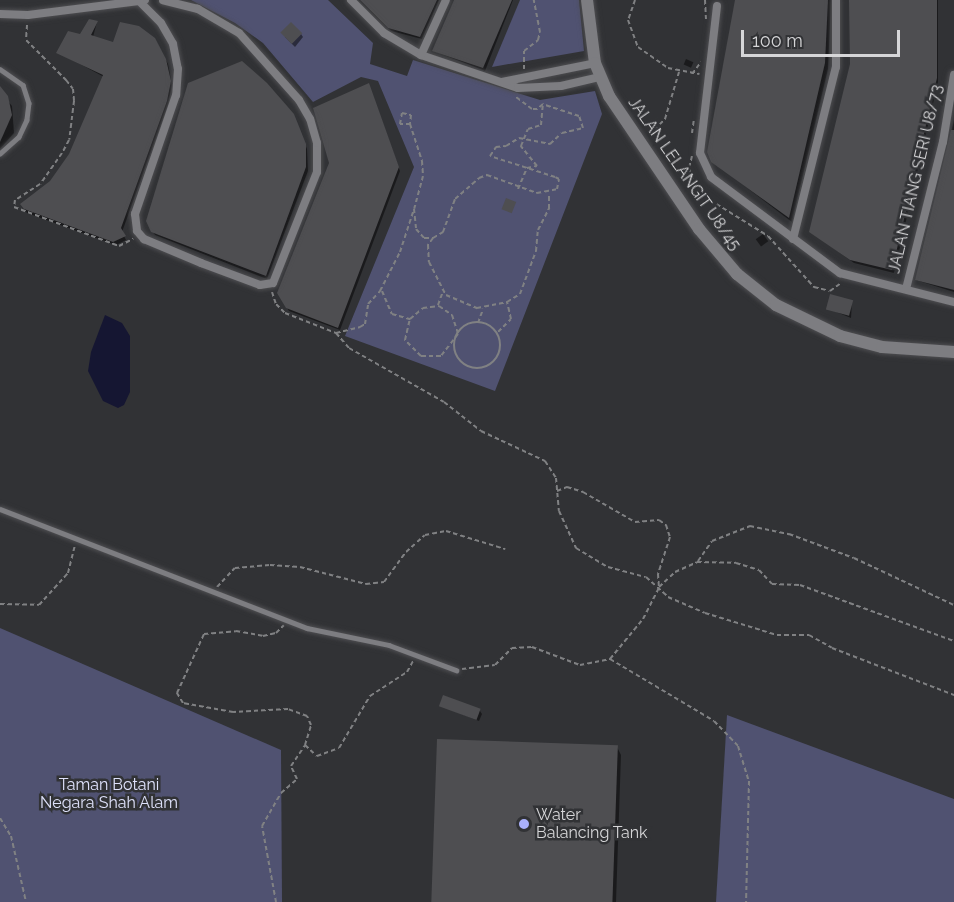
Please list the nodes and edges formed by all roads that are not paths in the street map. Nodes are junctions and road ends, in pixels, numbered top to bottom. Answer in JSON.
{"nodes":[{"id":1,"x":139,"y":0,"type":"edge"},
{"id":2,"x":145,"y":0,"type":"edge"},
{"id":3,"x":163,"y":0,"type":"edge"},
{"id":4,"x":351,"y":0,"type":"edge"},
{"id":5,"x":446,"y":0,"type":"edge"},
{"id":6,"x":588,"y":0,"type":"edge"},
{"id":7,"x":836,"y":0,"type":"edge"},
{"id":8,"x":717,"y":6,"type":"dead end"},
{"id":9,"x":0,"y":14,"type":"edge"},
{"id":10,"x":421,"y":55,"type":"junction"},
{"id":11,"x":595,"y":63,"type":"junction"},
{"id":12,"x":0,"y":69,"type":"edge"},
{"id":13,"x":954,"y":75,"type":"edge"},
{"id":14,"x":599,"y":77,"type":"junction"},
{"id":15,"x":501,"y":82,"type":"junction"},
{"id":16,"x":0,"y":154,"type":"edge"},
{"id":17,"x":793,"y":238,"type":"junction"},
{"id":18,"x":906,"y":289,"type":"junction"},
{"id":19,"x":954,"y":302,"type":"edge"},
{"id":20,"x":954,"y":352,"type":"edge"},
{"id":21,"x":0,"y":509,"type":"edge"},
{"id":22,"x":456,"y":670,"type":"road end"}],
"edges":[{"from":1,"to":2,"type":"street"},
{"from":1,"to":3,"type":"street"},
{"from":1,"to":9,"type":"street"},
{"from":4,"to":10,"type":"street"},
{"from":5,"to":10,"type":"street"},
{"from":6,"to":11,"type":"street","name":"JALAN LELANGIT U8/45"},
{"from":7,"to":17,"type":"street"},
{"from":8,"to":17,"type":"street","name":"JALAN TIANG SERI U8/73"},
{"from":10,"to":15,"type":"street"},
{"from":11,"to":14,"type":"street","name":"JALAN LELANGIT U8/45"},
{"from":11,"to":15,"type":"street"},
{"from":12,"to":16,"type":"lane"},
{"from":13,"to":18,"type":"street","name":"JALAN TIANG SERI U8/73"},
{"from":14,"to":15,"type":"street"},
{"from":14,"to":20,"type":"street","name":"JALAN LELANGIT U8/45"},
{"from":17,"to":18,"type":"street","name":"JALAN TIANG SERI U8/73"},
{"from":18,"to":19,"type":"street","name":"JALAN TIANG SERI U8/73"},
{"from":21,"to":22,"type":"lane"}]}
